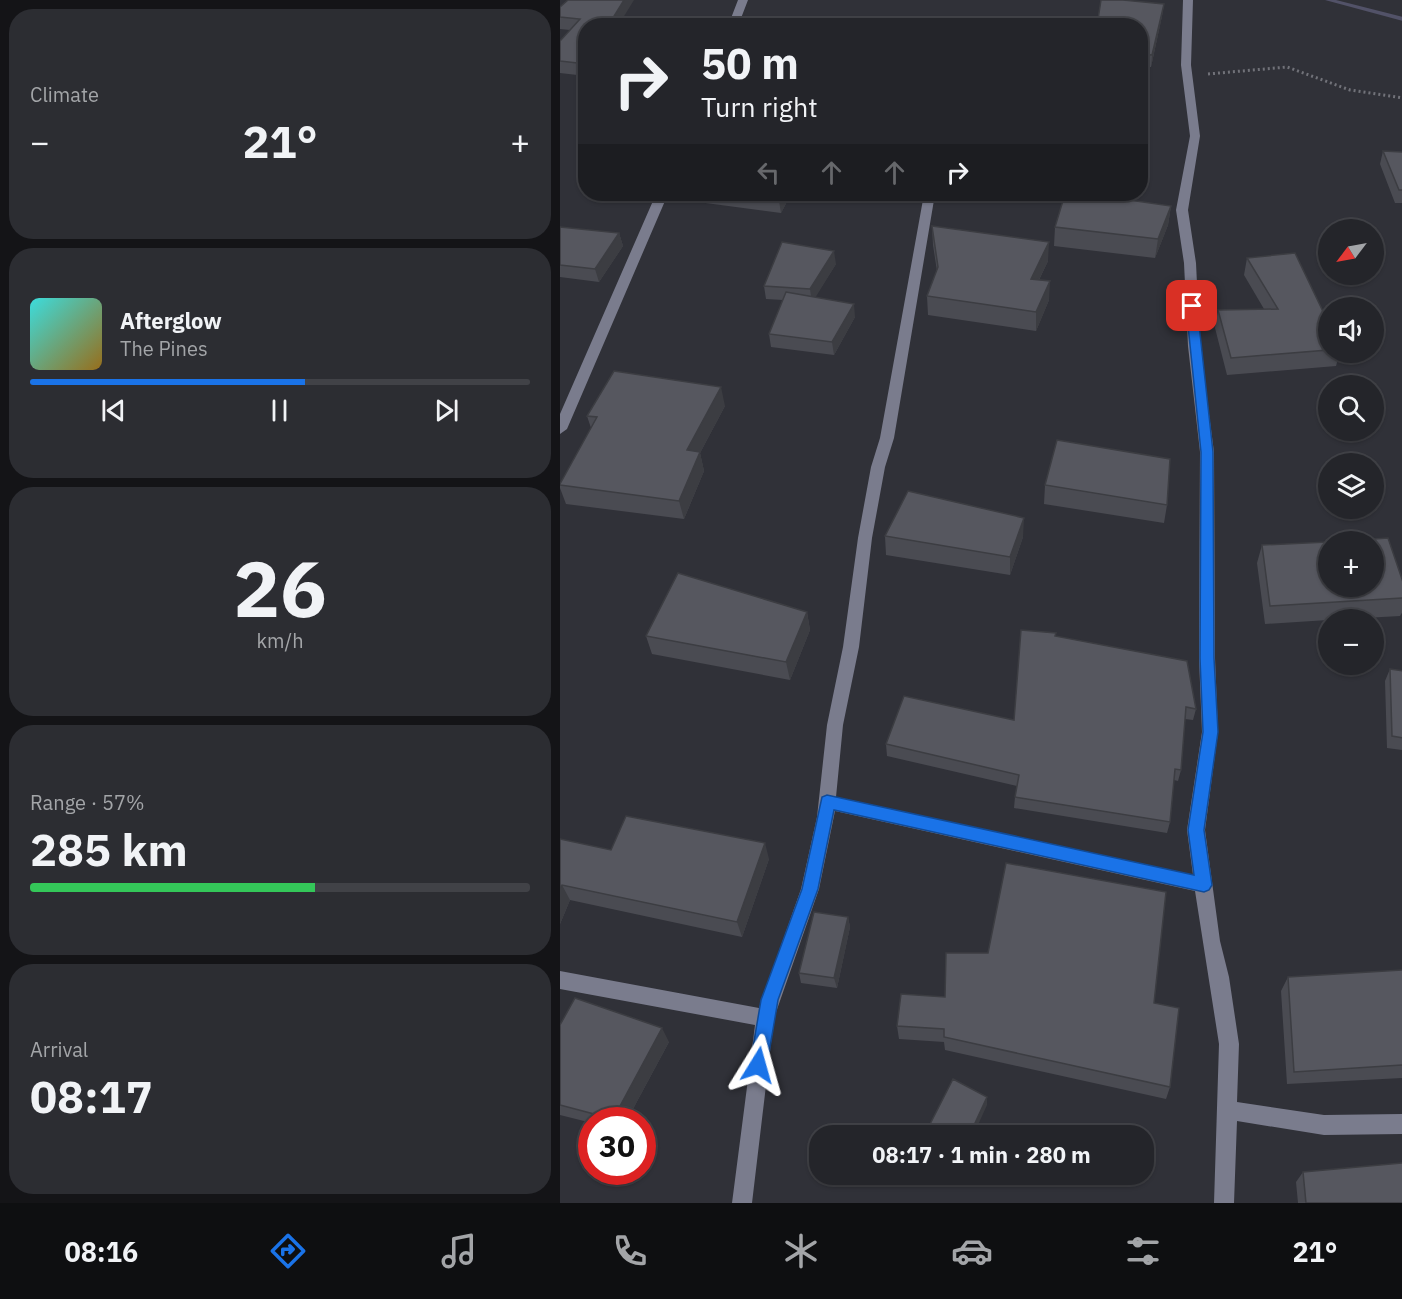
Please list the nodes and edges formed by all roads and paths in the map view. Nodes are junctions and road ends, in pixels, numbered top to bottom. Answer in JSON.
{"nodes":[{"id":1,"x":743,"y":0,"type":"edge"},
{"id":2,"x":1188,"y":0,"type":"edge"},
{"id":3,"x":736,"y":18,"type":"edge"},
{"id":4,"x":1187,"y":76,"type":"junction"},
{"id":5,"x":1403,"y":98,"type":"edge"},
{"id":6,"x":659,"y":201,"type":"edge"},
{"id":7,"x":928,"y":201,"type":"edge"},
{"id":8,"x":560,"y":429,"type":"edge"},
{"id":9,"x":827,"y":802,"type":"junction"},
{"id":10,"x":1204,"y":885,"type":"junction"},
{"id":11,"x":560,"y":980,"type":"edge"},
{"id":12,"x":765,"y":1018,"type":"junction"},
{"id":13,"x":1227,"y":1110,"type":"junction"},
{"id":14,"x":1403,"y":1124,"type":"edge"},
{"id":15,"x":742,"y":1203,"type":"edge"},
{"id":16,"x":1224,"y":1203,"type":"edge"}],
"edges":[{"from":1,"to":3,"type":"street"},
{"from":2,"to":4,"type":"street"},
{"from":4,"to":5,"type":"path"},
{"from":4,"to":10,"type":"street"},
{"from":6,"to":8,"type":"street"},
{"from":7,"to":9,"type":"street"},
{"from":9,"to":10,"type":"street"},
{"from":9,"to":12,"type":"street"},
{"from":10,"to":13,"type":"street"},
{"from":11,"to":12,"type":"street"},
{"from":12,"to":15,"type":"street"},
{"from":13,"to":14,"type":"street"},
{"from":13,"to":16,"type":"street"}]}
